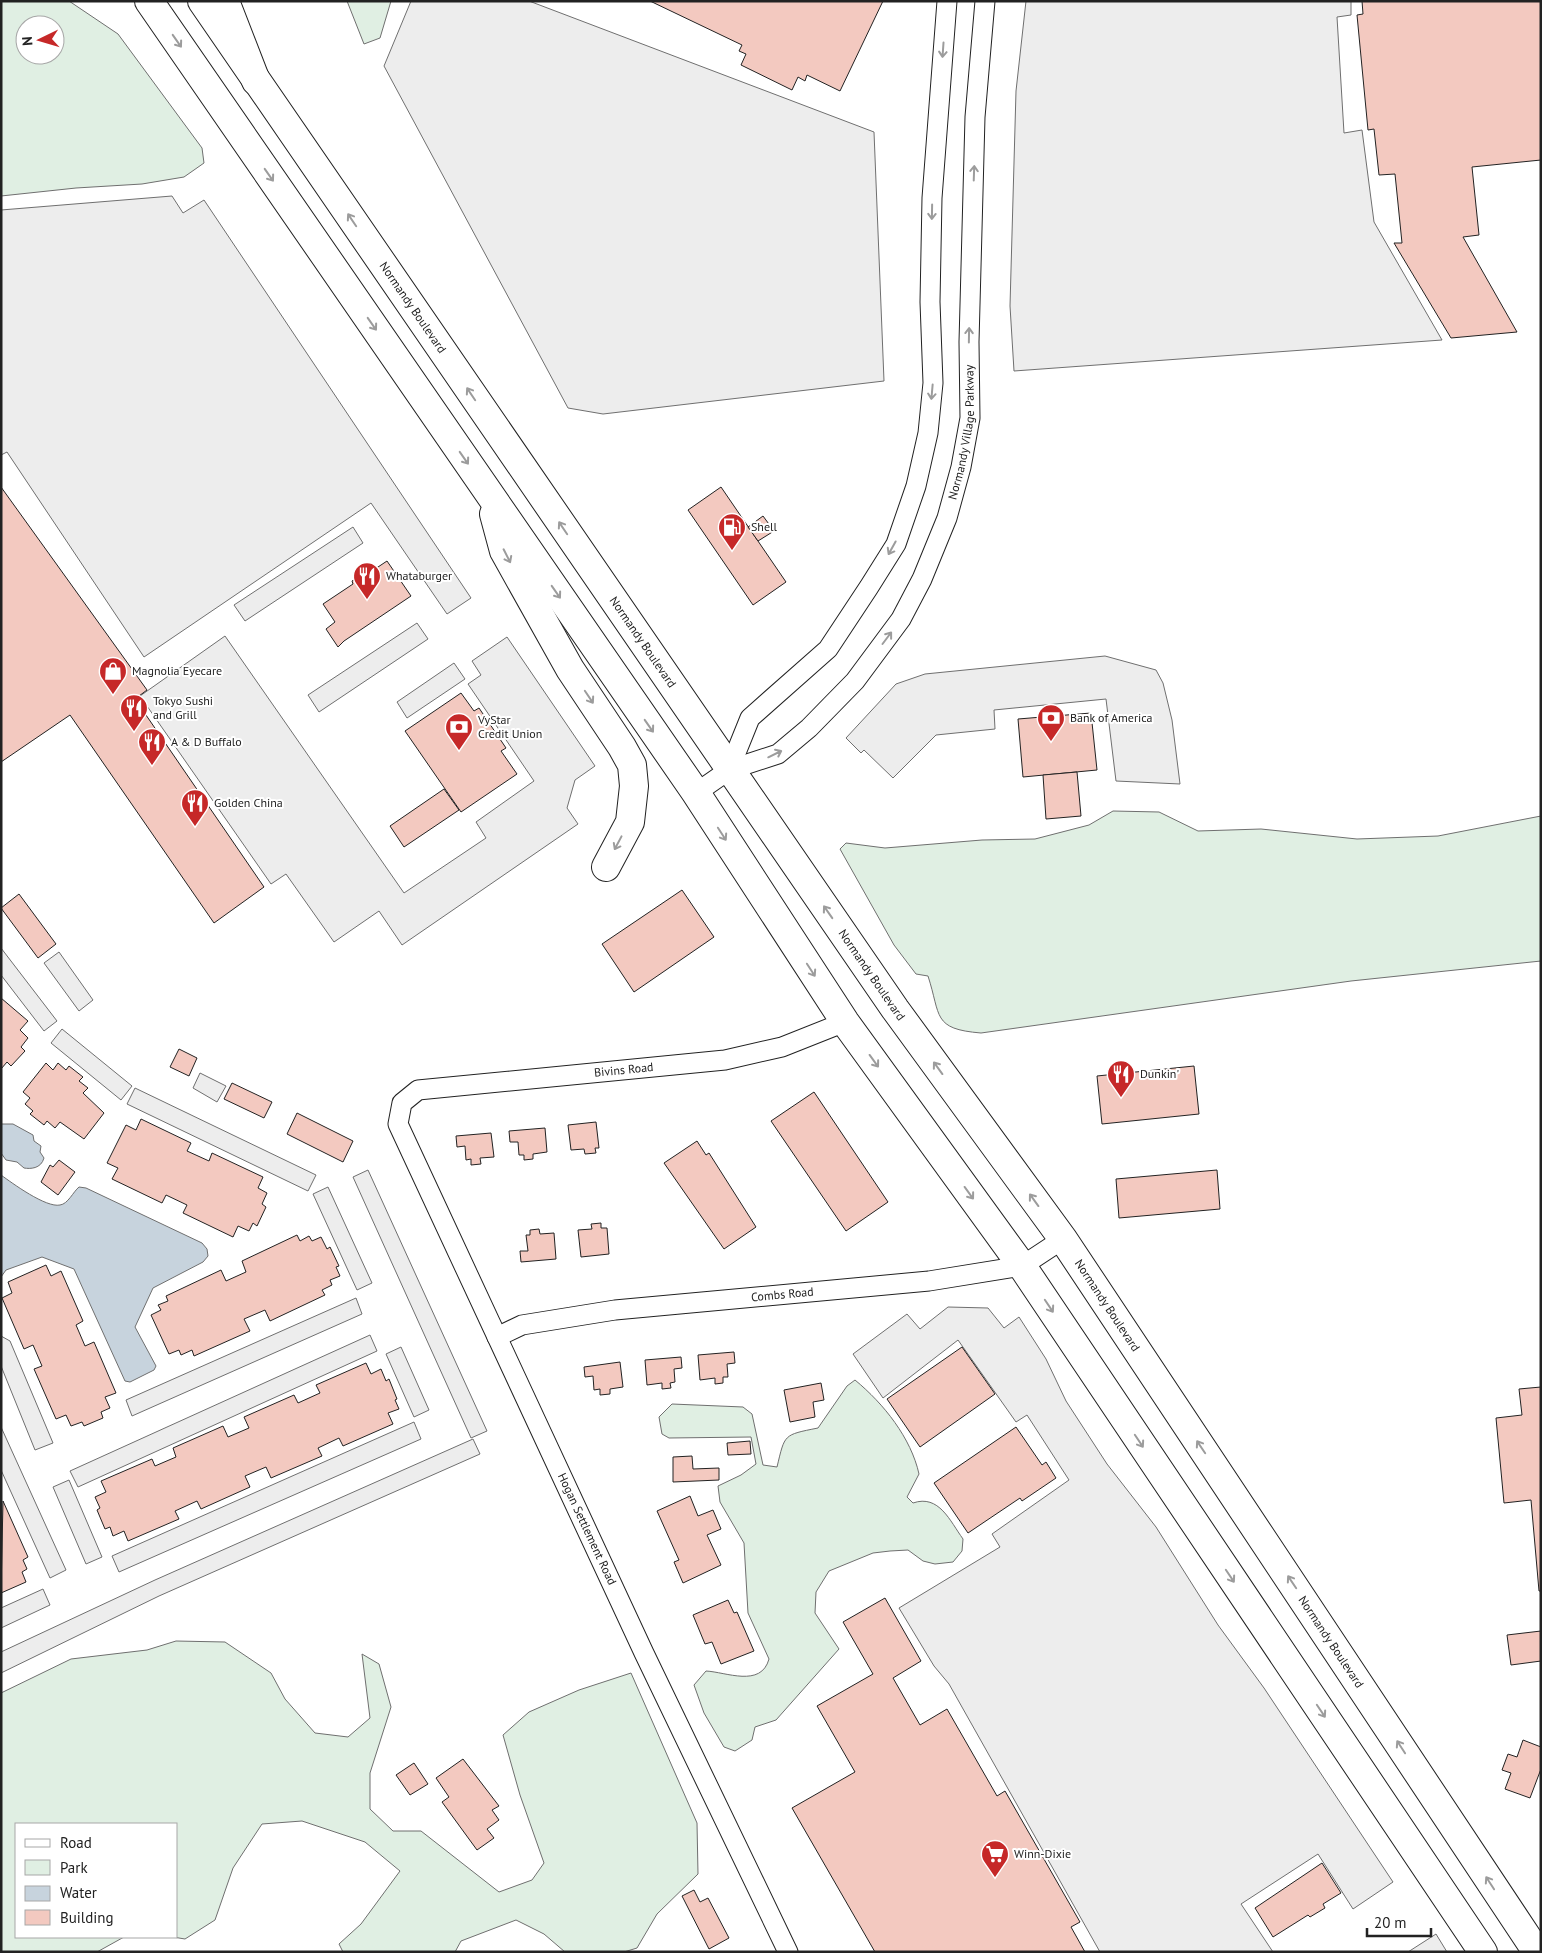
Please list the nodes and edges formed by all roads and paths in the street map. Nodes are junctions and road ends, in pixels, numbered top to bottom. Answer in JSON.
{"nodes":[{"id":1,"x":149,"y":1,"type":"edge"},
{"id":2,"x":202,"y":1,"type":"edge"},
{"id":3,"x":225,"y":1,"type":"edge"},
{"id":4,"x":946,"y":1,"type":"edge"},
{"id":5,"x":985,"y":1,"type":"edge"},
{"id":6,"x":256,"y":81,"type":"junction"},
{"id":7,"x":380,"y":260,"type":"junction"},
{"id":8,"x":344,"y":284,"type":"junction"},
{"id":9,"x":488,"y":493,"type":"junction"},
{"id":10,"x":729,"y":770,"type":"junction"},
{"id":11,"x":696,"y":794,"type":"junction"},
{"id":12,"x":606,"y":867,"type":"dead end"},
{"id":13,"x":845,"y":1022,"type":"junction"},
{"id":14,"x":402,"y":1103,"type":"joint"},
{"id":15,"x":1063,"y":1239,"type":"junction"},
{"id":16,"x":1022,"y":1266,"type":"junction"},
{"id":17,"x":497,"y":1337,"type":"junction"},
{"id":18,"x":788,"y":1952,"type":"edge"},
{"id":19,"x":1483,"y":1952,"type":"edge"},
{"id":20,"x":1537,"y":1952,"type":"edge"}],
"edges":[{"from":1,"to":8,"type":"main road","one_way":true},
{"from":2,"to":6,"type":"main road","name":"Normandy Boulevard"},
{"from":3,"to":6,"type":"main road"},
{"from":4,"to":10,"type":"street","one_way":true},
{"from":10,"to":5,"type":"street","name":"Normandy Village Parkway","one_way":true},
{"from":7,"to":6,"type":"main road","name":"Normandy Boulevard","one_way":true},
{"from":7,"to":8,"type":"main road"},
{"from":10,"to":7,"type":"main road","name":"Normandy Boulevard","one_way":true},
{"from":8,"to":9,"type":"main road","one_way":true},
{"from":9,"to":11,"type":"main road","one_way":true},
{"from":9,"to":12,"type":"main road","one_way":true},
{"from":10,"to":11,"type":"street","name":"Normandy Village Parkway"},
{"from":15,"to":10,"type":"main road","name":"Normandy Boulevard","one_way":true},
{"from":11,"to":13,"type":"main road","one_way":true},
{"from":13,"to":14,"type":"street","name":"Bivins Road"},
{"from":13,"to":16,"type":"main road","one_way":true},
{"from":14,"to":17,"type":"street","name":"Hogan Settlement Road"},
{"from":15,"to":16,"type":"street","name":"Combs Road"},
{"from":20,"to":15,"type":"main road","name":"Normandy Boulevard","one_way":true},
{"from":16,"to":17,"type":"street","name":"Combs Road"},
{"from":16,"to":19,"type":"main road","one_way":true},
{"from":17,"to":18,"type":"street","name":"Hogan Settlement Road"}]}
